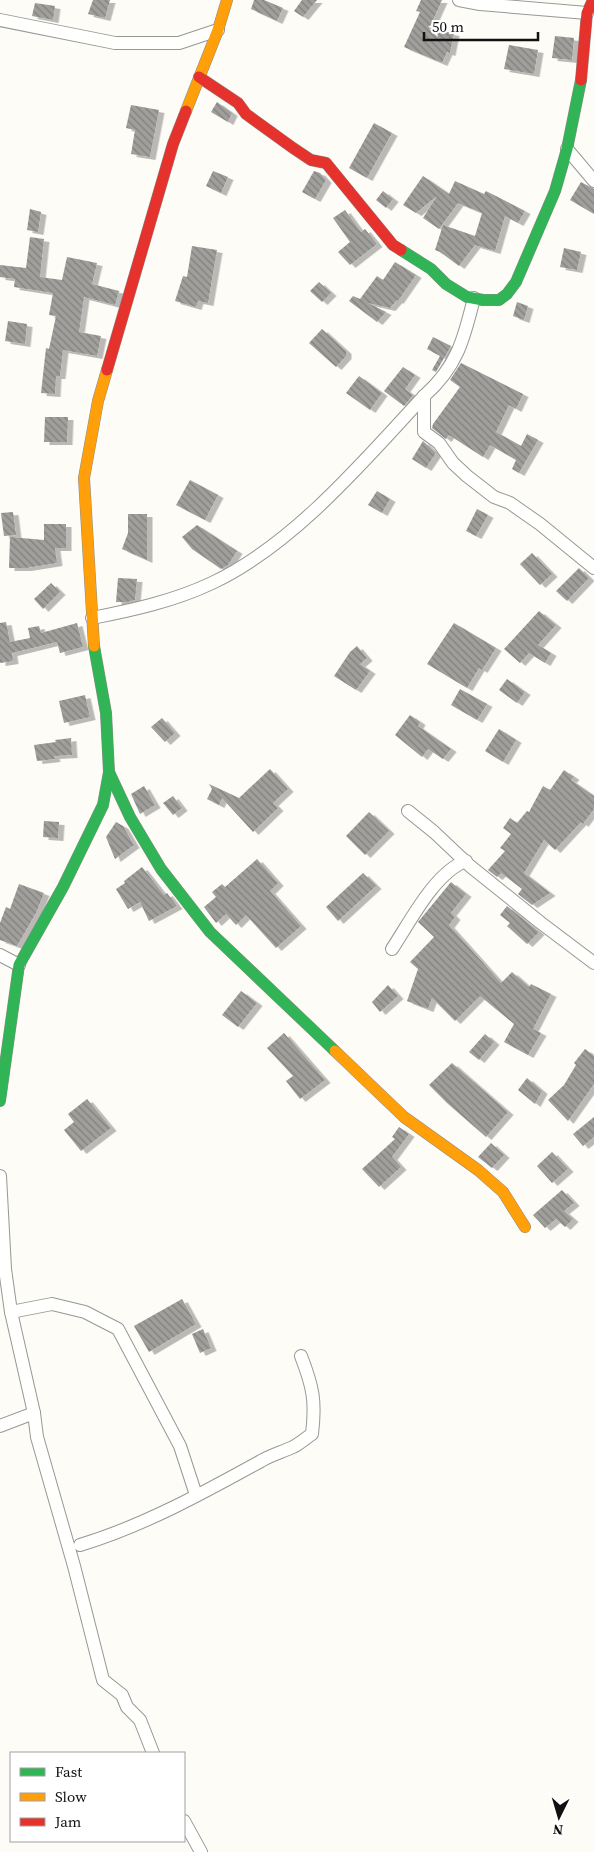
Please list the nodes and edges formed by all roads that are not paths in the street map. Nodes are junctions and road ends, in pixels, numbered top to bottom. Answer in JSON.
{"nodes":[{"id":1,"x":227,"y":0,"type":"edge"},
{"id":2,"x":459,"y":0,"type":"edge"},
{"id":3,"x":593,"y":0,"type":"edge"},
{"id":4,"x":587,"y":13,"type":"junction"},
{"id":5,"x":0,"y":20,"type":"edge"},
{"id":6,"x":218,"y":30,"type":"junction"},
{"id":7,"x":589,"y":45,"type":"edge"},
{"id":8,"x":199,"y":76,"type":"junction"},
{"id":9,"x":567,"y":149,"type":"junction"},
{"id":10,"x":594,"y":181,"type":"edge"},
{"id":11,"x":474,"y":298,"type":"junction"},
{"id":12,"x":424,"y":396,"type":"junction"},
{"id":13,"x":594,"y":568,"type":"edge"},
{"id":14,"x":92,"y":618,"type":"junction"},
{"id":15,"x":109,"y":772,"type":"junction"},
{"id":16,"x":408,"y":811,"type":"dead end"},
{"id":17,"x":466,"y":861,"type":"junction"},
{"id":18,"x":392,"y":949,"type":"dead end"},
{"id":19,"x":0,"y":955,"type":"edge"},
{"id":20,"x":594,"y":963,"type":"edge"},
{"id":21,"x":20,"y":965,"type":"junction"},
{"id":22,"x":0,"y":1102,"type":"edge"},
{"id":23,"x":0,"y":1176,"type":"edge"},
{"id":24,"x":525,"y":1227,"type":"dead end"},
{"id":25,"x":11,"y":1312,"type":"junction"},
{"id":26,"x":301,"y":1356,"type":"dead end"},
{"id":27,"x":34,"y":1414,"type":"junction"},
{"id":28,"x":0,"y":1426,"type":"edge"},
{"id":29,"x":196,"y":1495,"type":"junction"},
{"id":30,"x":80,"y":1545,"type":"dead end"},
{"id":31,"x":153,"y":1752,"type":"edge"},
{"id":32,"x":185,"y":1823,"type":"edge"},
{"id":33,"x":201,"y":1852,"type":"edge"}],
"edges":[{"from":1,"to":6,"type":"street"},
{"from":2,"to":4,"type":"street"},
{"from":3,"to":4,"type":"street"},
{"from":4,"to":7,"type":"street"},
{"from":5,"to":6,"type":"street"},
{"from":6,"to":8,"type":"street"},
{"from":7,"to":9,"type":"street"},
{"from":8,"to":11,"type":"street"},
{"from":8,"to":14,"type":"street"},
{"from":9,"to":10,"type":"street"},
{"from":9,"to":11,"type":"street"},
{"from":11,"to":12,"type":"street"},
{"from":12,"to":13,"type":"street"},
{"from":12,"to":14,"type":"street"},
{"from":14,"to":15,"type":"street"},
{"from":15,"to":21,"type":"street"},
{"from":15,"to":24,"type":"street"},
{"from":16,"to":17,"type":"street"},
{"from":17,"to":18,"type":"street"},
{"from":17,"to":20,"type":"street"},
{"from":19,"to":21,"type":"street"},
{"from":21,"to":22,"type":"street"},
{"from":23,"to":25,"type":"street"},
{"from":25,"to":27,"type":"street"},
{"from":25,"to":29,"type":"street"},
{"from":26,"to":29,"type":"street"},
{"from":27,"to":28,"type":"street"},
{"from":27,"to":31,"type":"street"},
{"from":29,"to":30,"type":"street"},
{"from":32,"to":33,"type":"street"}]}
